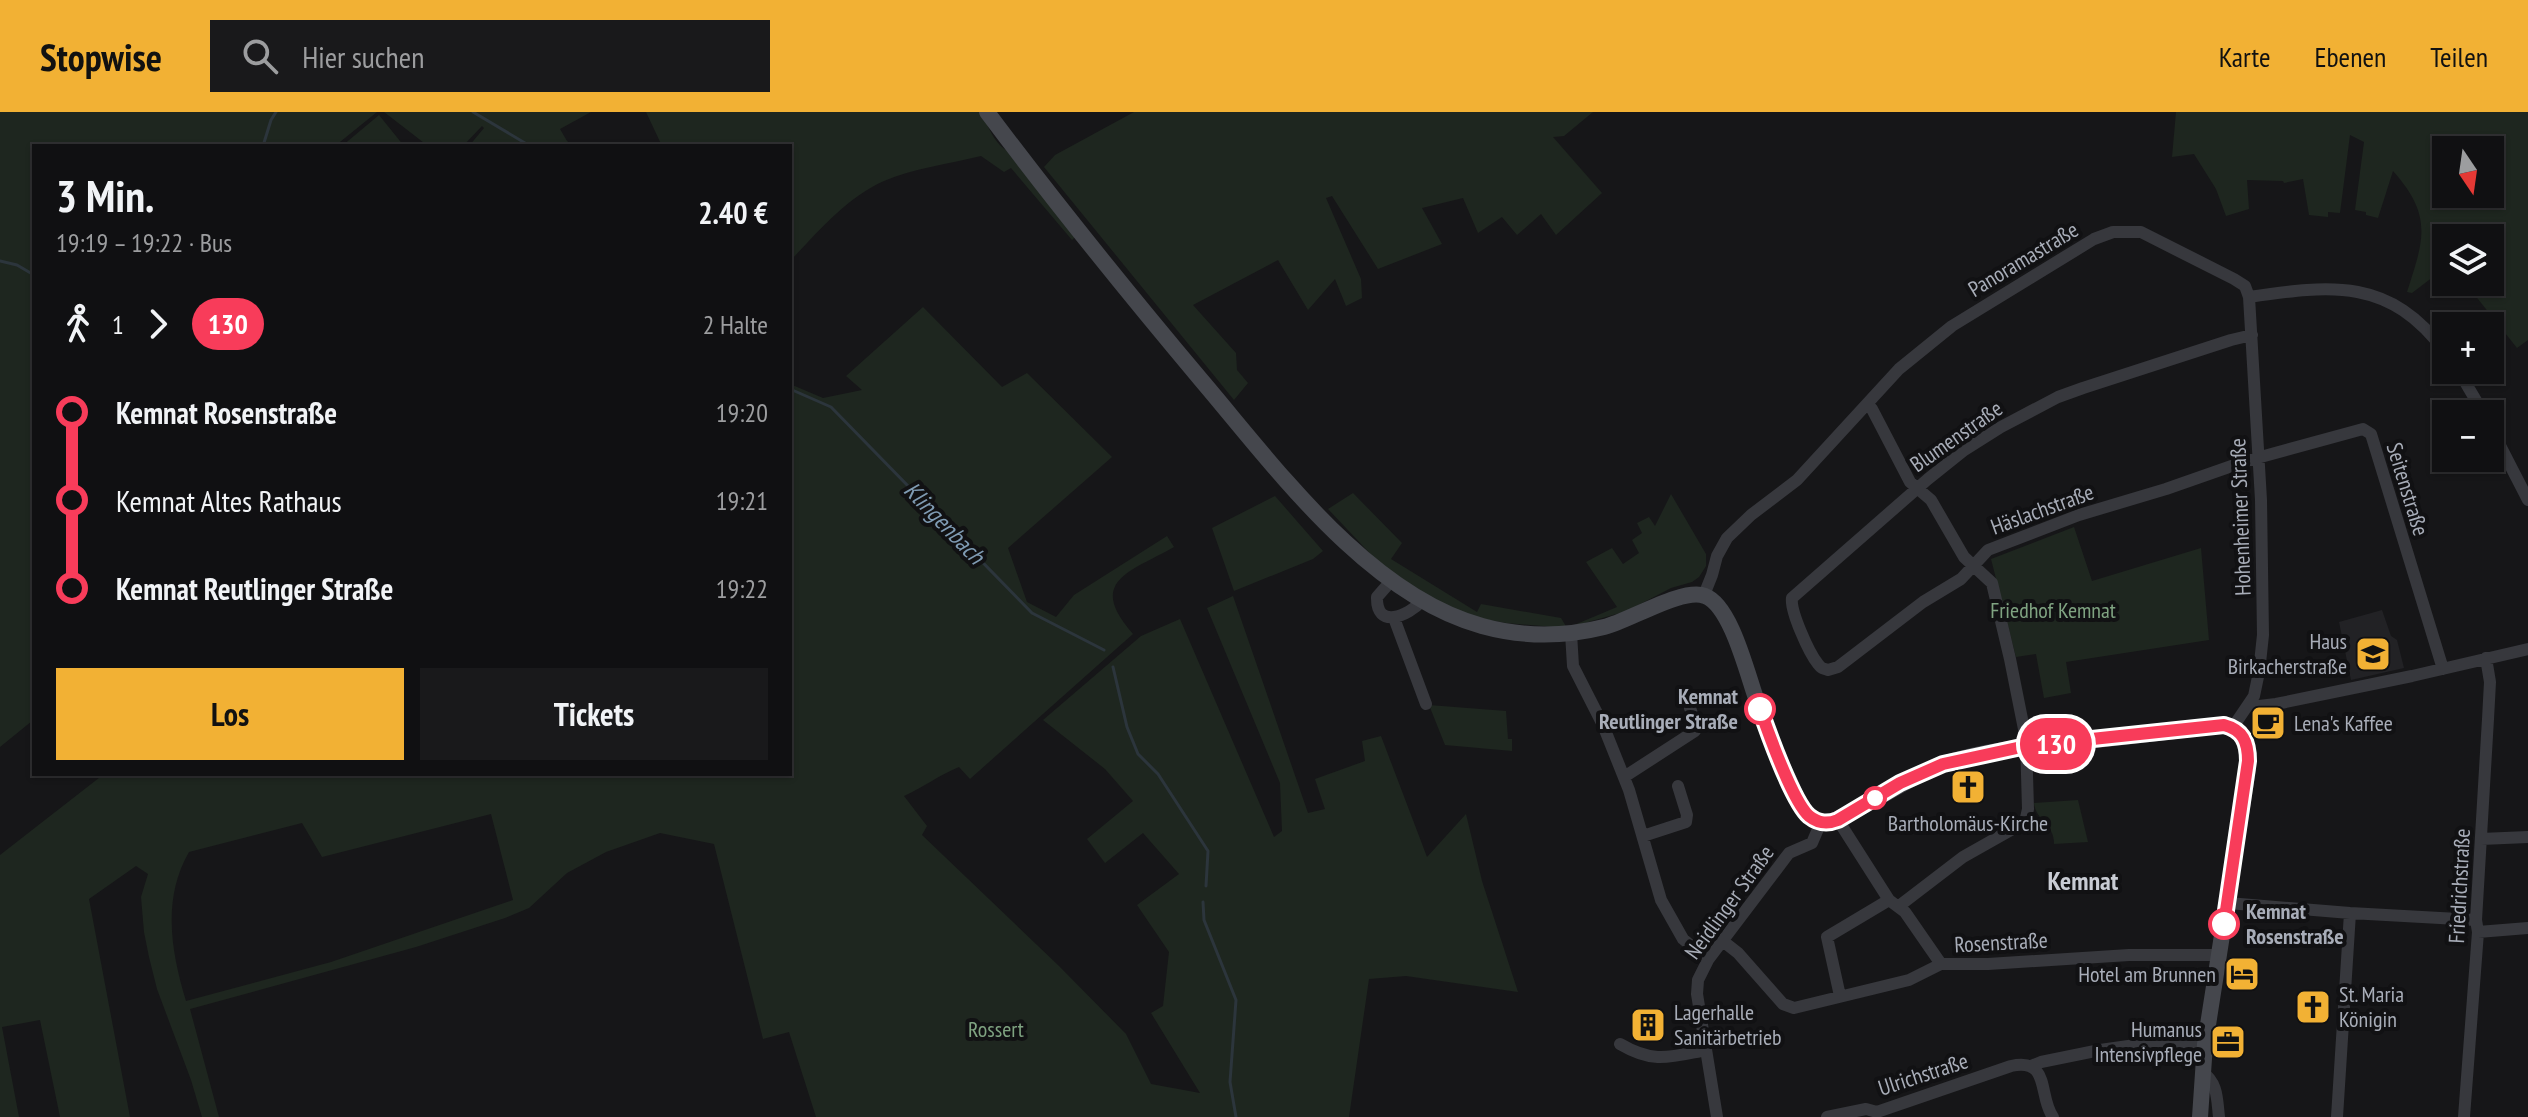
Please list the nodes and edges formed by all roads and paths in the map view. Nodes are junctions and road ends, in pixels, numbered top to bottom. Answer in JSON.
{"nodes":[{"id":1,"x":987,"y":112,"type":"edge"},
{"id":2,"x":2249,"y":297,"type":"junction"},
{"id":3,"x":2252,"y":335,"type":"junction"},
{"id":4,"x":2432,"y":337,"type":"edge"},
{"id":5,"x":1867,"y":404,"type":"junction"},
{"id":6,"x":2504,"y":453,"type":"edge"},
{"id":7,"x":2259,"y":457,"type":"junction"},
{"id":8,"x":1917,"y":488,"type":"junction"},
{"id":9,"x":2528,"y":500,"type":"edge"},
{"id":10,"x":1972,"y":565,"type":"junction"},
{"id":11,"x":1391,"y":581,"type":"junction"},
{"id":12,"x":1704,"y":595,"type":"junction"},
{"id":13,"x":1422,"y":601,"type":"junction"},
{"id":14,"x":1394,"y":618,"type":"junction"},
{"id":15,"x":1571,"y":633,"type":"junction"},
{"id":16,"x":2528,"y":649,"type":"edge"},
{"id":17,"x":2486,"y":658,"type":"junction"},
{"id":18,"x":1826,"y":669,"type":"joint"},
{"id":19,"x":2443,"y":669,"type":"junction"},
{"id":20,"x":1426,"y":704,"type":"dead end"},
{"id":21,"x":2250,"y":704,"type":"junction"},
{"id":22,"x":1690,"y":708,"type":"dead end"},
{"id":23,"x":2233,"y":727,"type":"junction"},
{"id":24,"x":2026,"y":746,"type":"junction"},
{"id":25,"x":1624,"y":777,"type":"junction"},
{"id":26,"x":1678,"y":786,"type":"dead end"},
{"id":27,"x":1838,"y":820,"type":"junction"},
{"id":28,"x":1821,"y":822,"type":"junction"},
{"id":29,"x":1643,"y":836,"type":"junction"},
{"id":30,"x":2528,"y":837,"type":"edge"},
{"id":31,"x":2481,"y":839,"type":"junction"},
{"id":32,"x":1894,"y":903,"type":"junction"},
{"id":33,"x":2228,"y":903,"type":"junction"},
{"id":34,"x":2350,"y":913,"type":"junction"},
{"id":35,"x":2477,"y":926,"type":"junction"},
{"id":36,"x":2528,"y":928,"type":"edge"},
{"id":37,"x":1724,"y":942,"type":"junction"},
{"id":38,"x":2219,"y":955,"type":"junction"},
{"id":39,"x":1708,"y":960,"type":"junction"},
{"id":40,"x":1941,"y":964,"type":"junction"},
{"id":41,"x":1840,"y":996,"type":"junction"},
{"id":42,"x":1620,"y":1044,"type":"dead end"},
{"id":43,"x":2205,"y":1044,"type":"junction"},
{"id":44,"x":1706,"y":1050,"type":"junction"},
{"id":45,"x":2031,"y":1066,"type":"junction"},
{"id":46,"x":2202,"y":1072,"type":"junction"},
{"id":47,"x":1876,"y":1114,"type":"edge"},
{"id":48,"x":1717,"y":1117,"type":"edge"},
{"id":49,"x":1827,"y":1117,"type":"edge"},
{"id":50,"x":2054,"y":1117,"type":"edge"},
{"id":51,"x":2064,"y":1117,"type":"edge"},
{"id":52,"x":2200,"y":1117,"type":"edge"},
{"id":53,"x":2219,"y":1117,"type":"edge"},
{"id":54,"x":2337,"y":1117,"type":"edge"},
{"id":55,"x":2464,"y":1117,"type":"edge"}],
"edges":[{"from":1,"to":11,"type":"main road"},
{"from":2,"to":3,"type":"street","name":"Hohenheimer Straße"},
{"from":2,"to":4,"type":"street"},
{"from":2,"to":5,"type":"street","name":"Panoramastraße"},
{"from":3,"to":7,"type":"street","name":"Hohenheimer Straße"},
{"from":3,"to":8,"type":"street","name":"Blumenstraße"},
{"from":5,"to":8,"type":"street"},
{"from":5,"to":12,"type":"street","name":"Panoramastraße"},
{"from":6,"to":9,"type":"street"},
{"from":7,"to":10,"type":"street","name":"Häslachstraße"},
{"from":7,"to":19,"type":"street","name":"Seitenstraße"},
{"from":7,"to":21,"type":"street","name":"Hohenheimer Straße"},
{"from":8,"to":10,"type":"street"},
{"from":8,"to":18,"type":"street","name":"Blumenstraße"},
{"from":10,"to":18,"type":"street","name":"Häslachstraße"},
{"from":10,"to":24,"type":"street"},
{"from":11,"to":13,"type":"main road"},
{"from":11,"to":14,"type":"street"},
{"from":12,"to":15,"type":"main road"},
{"from":12,"to":28,"type":"main road"},
{"from":13,"to":14,"type":"street"},
{"from":13,"to":15,"type":"main road"},
{"from":14,"to":20,"type":"street"},
{"from":15,"to":25,"type":"street"},
{"from":16,"to":17,"type":"street"},
{"from":17,"to":19,"type":"street"},
{"from":17,"to":31,"type":"street","name":"Friedrichstraße"},
{"from":19,"to":21,"type":"street"},
{"from":21,"to":23,"type":"street","name":"Hohenheimer Straße"},
{"from":22,"to":25,"type":"street"},
{"from":23,"to":24,"type":"main road"},
{"from":23,"to":33,"type":"main road"},
{"from":24,"to":27,"type":"main road"},
{"from":24,"to":32,"type":"street"},
{"from":25,"to":29,"type":"street"},
{"from":26,"to":29,"type":"street"},
{"from":27,"to":28,"type":"main road"},
{"from":27,"to":32,"type":"street"},
{"from":28,"to":37,"type":"street","name":"Neidlinger Straße"},
{"from":29,"to":39,"type":"street"},
{"from":30,"to":31,"type":"street"},
{"from":31,"to":35,"type":"street","name":"Friedrichstraße"},
{"from":32,"to":40,"type":"street"},
{"from":32,"to":41,"type":"street"},
{"from":33,"to":34,"type":"street"},
{"from":33,"to":38,"type":"main road"},
{"from":34,"to":35,"type":"street"},
{"from":34,"to":54,"type":"street"},
{"from":35,"to":36,"type":"street"},
{"from":35,"to":55,"type":"street","name":"Friedrichstraße"},
{"from":37,"to":39,"type":"street","name":"Neidlinger Straße"},
{"from":37,"to":41,"type":"street","name":"Rosenstraße"},
{"from":38,"to":40,"type":"street","name":"Rosenstraße"},
{"from":38,"to":43,"type":"main road"},
{"from":39,"to":44,"type":"street","name":"Neidlinger Straße"},
{"from":40,"to":41,"type":"street","name":"Rosenstraße"},
{"from":42,"to":44,"type":"street"},
{"from":43,"to":45,"type":"street","name":"Ulrichstraße"},
{"from":43,"to":46,"type":"main road"},
{"from":44,"to":48,"type":"street","name":"Neidlinger Straße"},
{"from":45,"to":47,"type":"street","name":"Ulrichstraße"},
{"from":45,"to":50,"type":"street"},
{"from":46,"to":52,"type":"main road"},
{"from":46,"to":53,"type":"street"},
{"from":47,"to":49,"type":"street","name":"Ulrichstraße"},
{"from":50,"to":51,"type":"street"}]}
